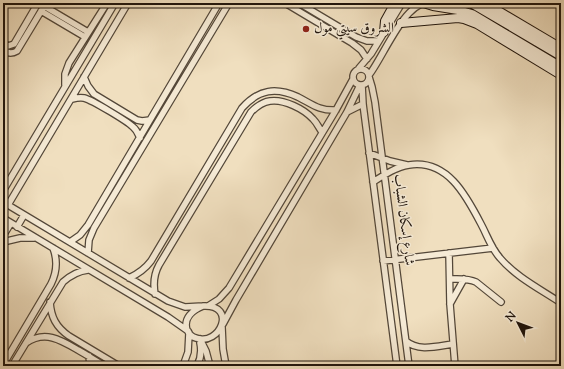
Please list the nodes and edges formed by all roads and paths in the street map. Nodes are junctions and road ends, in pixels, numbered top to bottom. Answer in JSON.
{"nodes":[{"id":1,"x":38,"y":3,"type":"edge"},
{"id":2,"x":107,"y":3,"type":"edge"},
{"id":3,"x":115,"y":3,"type":"edge"},
{"id":4,"x":128,"y":3,"type":"edge"},
{"id":5,"x":219,"y":3,"type":"edge"},
{"id":6,"x":229,"y":3,"type":"edge"},
{"id":7,"x":285,"y":3,"type":"edge"},
{"id":8,"x":299,"y":3,"type":"edge"},
{"id":9,"x":402,"y":3,"type":"edge"},
{"id":10,"x":440,"y":3,"type":"edge"},
{"id":11,"x":467,"y":3,"type":"edge"},
{"id":12,"x":471,"y":3,"type":"edge"},
{"id":13,"x":485,"y":3,"type":"edge"},
{"id":14,"x":426,"y":4,"type":"edge"},
{"id":15,"x":44,"y":6,"type":"edge"},
{"id":16,"x":396,"y":7,"type":"edge"},
{"id":17,"x":464,"y":12,"type":"junction"},
{"id":18,"x":404,"y":20,"type":"junction"},
{"id":19,"x":25,"y":25,"type":"junction"},
{"id":20,"x":31,"y":29,"type":"junction"},
{"id":21,"x":384,"y":32,"type":"joint"},
{"id":22,"x":87,"y":34,"type":"junction"},
{"id":23,"x":378,"y":40,"type":"junction"},
{"id":24,"x":3,"y":43,"type":"edge"},
{"id":25,"x":561,"y":48,"type":"edge"},
{"id":26,"x":3,"y":50,"type":"edge"},
{"id":27,"x":561,"y":56,"type":"edge"},
{"id":28,"x":367,"y":59,"type":"junction"},
{"id":29,"x":561,"y":67,"type":"edge"},
{"id":30,"x":359,"y":68,"type":"junction"},
{"id":31,"x":561,"y":75,"type":"edge"},
{"id":32,"x":369,"y":76,"type":"junction"},
{"id":33,"x":84,"y":77,"type":"junction"},
{"id":34,"x":353,"y":78,"type":"junction"},
{"id":35,"x":361,"y":85,"type":"junction"},
{"id":36,"x":66,"y":86,"type":"junction"},
{"id":37,"x":72,"y":99,"type":"junction"},
{"id":38,"x":363,"y":104,"type":"junction"},
{"id":39,"x":336,"y":110,"type":"junction"},
{"id":40,"x":347,"y":112,"type":"junction"},
{"id":41,"x":150,"y":120,"type":"junction"},
{"id":42,"x":322,"y":132,"type":"junction"},
{"id":43,"x":140,"y":138,"type":"junction"},
{"id":44,"x":369,"y":153,"type":"junction"},
{"id":45,"x":383,"y":158,"type":"junction"},
{"id":46,"x":407,"y":165,"type":"junction"},
{"id":47,"x":385,"y":175,"type":"junction"},
{"id":48,"x":373,"y":182,"type":"junction"},
{"id":49,"x":3,"y":191,"type":"edge"},
{"id":50,"x":6,"y":204,"type":"edge"},
{"id":51,"x":24,"y":215,"type":"junction"},
{"id":52,"x":3,"y":218,"type":"edge"},
{"id":53,"x":11,"y":223,"type":"junction"},
{"id":54,"x":17,"y":227,"type":"junction"},
{"id":55,"x":3,"y":236,"type":"edge"},
{"id":56,"x":36,"y":238,"type":"junction"},
{"id":57,"x":3,"y":242,"type":"edge"},
{"id":58,"x":70,"y":242,"type":"junction"},
{"id":59,"x":53,"y":248,"type":"junction"},
{"id":60,"x":493,"y":248,"type":"junction"},
{"id":61,"x":88,"y":253,"type":"junction"},
{"id":62,"x":449,"y":253,"type":"junction"},
{"id":63,"x":396,"y":260,"type":"junction"},
{"id":64,"x":383,"y":262,"type":"junction"},
{"id":65,"x":89,"y":270,"type":"junction"},
{"id":66,"x":129,"y":278,"type":"junction"},
{"id":67,"x":450,"y":279,"type":"junction"},
{"id":68,"x":464,"y":279,"type":"junction"},
{"id":69,"x":51,"y":284,"type":"junction"},
{"id":70,"x":58,"y":289,"type":"junction"},
{"id":71,"x":155,"y":294,"type":"junction"},
{"id":72,"x":50,"y":302,"type":"junction"},
{"id":73,"x":500,"y":302,"type":"dead end"},
{"id":74,"x":561,"y":303,"type":"edge"},
{"id":75,"x":450,"y":304,"type":"junction"},
{"id":76,"x":206,"y":306,"type":"junction"},
{"id":77,"x":222,"y":325,"type":"junction"},
{"id":78,"x":188,"y":332,"type":"junction"},
{"id":79,"x":65,"y":334,"type":"junction"},
{"id":80,"x":200,"y":339,"type":"junction"},
{"id":81,"x":62,"y":340,"type":"junction"},
{"id":82,"x":406,"y":341,"type":"junction"},
{"id":83,"x":25,"y":344,"type":"junction"},
{"id":84,"x":453,"y":344,"type":"junction"},
{"id":85,"x":89,"y":356,"type":"junction"},
{"id":86,"x":3,"y":365,"type":"edge"},
{"id":87,"x":12,"y":366,"type":"edge"},
{"id":88,"x":90,"y":366,"type":"edge"},
{"id":89,"x":105,"y":366,"type":"edge"},
{"id":90,"x":119,"y":366,"type":"edge"},
{"id":91,"x":183,"y":366,"type":"edge"},
{"id":92,"x":197,"y":366,"type":"edge"},
{"id":93,"x":210,"y":366,"type":"edge"},
{"id":94,"x":226,"y":366,"type":"edge"},
{"id":95,"x":396,"y":366,"type":"edge"},
{"id":96,"x":409,"y":366,"type":"edge"},
{"id":97,"x":455,"y":366,"type":"edge"}],
"edges":[{"from":1,"to":19,"type":"street"},
{"from":2,"to":22,"type":"street"},
{"from":3,"to":36,"type":"street"},
{"from":4,"to":33,"type":"street"},
{"from":5,"to":41,"type":"street"},
{"from":6,"to":61,"type":"street"},
{"from":7,"to":28,"type":"street"},
{"from":8,"to":23,"type":"street"},
{"from":9,"to":16,"type":"street"},
{"from":10,"to":14,"type":"street"},
{"from":11,"to":17,"type":"street"},
{"from":12,"to":27,"type":"street"},
{"from":13,"to":25,"type":"street"},
{"from":14,"to":17,"type":"street"},
{"from":14,"to":18,"type":"street"},
{"from":15,"to":20,"type":"street"},
{"from":15,"to":22,"type":"street"},
{"from":16,"to":18,"type":"street"},
{"from":16,"to":21,"type":"street"},
{"from":17,"to":29,"type":"street"},
{"from":18,"to":31,"type":"street"},
{"from":18,"to":32,"type":"street"},
{"from":19,"to":20,"type":"street"},
{"from":19,"to":24,"type":"street"},
{"from":20,"to":26,"type":"street"},
{"from":21,"to":23,"type":"street"},
{"from":22,"to":36,"type":"street"},
{"from":23,"to":28,"type":"street"},
{"from":28,"to":30,"type":"street"},
{"from":30,"to":32,"type":"street"},
{"from":30,"to":34,"type":"street"},
{"from":32,"to":35,"type":"street"},
{"from":32,"to":45,"type":"street","name":"شارع إسكان الشباب"},
{"from":33,"to":37,"type":"street"},
{"from":33,"to":41,"type":"street"},
{"from":34,"to":35,"type":"street"},
{"from":34,"to":39,"type":"street"},
{"from":35,"to":38,"type":"street","name":"شارع إسكان الشباب"},
{"from":35,"to":40,"type":"street"},
{"from":36,"to":49,"type":"street"},
{"from":37,"to":43,"type":"street"},
{"from":37,"to":50,"type":"street"},
{"from":38,"to":40,"type":"street"},
{"from":38,"to":44,"type":"street","name":"شارع إسكان الشباب"},
{"from":39,"to":42,"type":"street"},
{"from":39,"to":66,"type":"street"},
{"from":40,"to":77,"type":"street"},
{"from":41,"to":43,"type":"street"},
{"from":42,"to":71,"type":"street"},
{"from":42,"to":76,"type":"street"},
{"from":43,"to":58,"type":"street"},
{"from":44,"to":45,"type":"street"},
{"from":44,"to":48,"type":"street","name":"شارع إسكان الشباب"},
{"from":45,"to":46,"type":"street"},
{"from":45,"to":47,"type":"street","name":"شارع إسكان الشباب"},
{"from":46,"to":47,"type":"street"},
{"from":46,"to":60,"type":"street"},
{"from":47,"to":48,"type":"street"},
{"from":47,"to":63,"type":"street","name":"شارع إسكان الشباب"},
{"from":48,"to":64,"type":"street","name":"شارع إسكان الشباب"},
{"from":50,"to":51,"type":"street"},
{"from":51,"to":54,"type":"street"},
{"from":51,"to":58,"type":"street"},
{"from":52,"to":53,"type":"street"},
{"from":53,"to":54,"type":"street"},
{"from":53,"to":55,"type":"street"},
{"from":54,"to":56,"type":"street"},
{"from":56,"to":57,"type":"street"},
{"from":56,"to":59,"type":"street"},
{"from":58,"to":61,"type":"street"},
{"from":59,"to":65,"type":"street"},
{"from":59,"to":69,"type":"street"},
{"from":60,"to":62,"type":"street"},
{"from":60,"to":74,"type":"street"},
{"from":61,"to":66,"type":"street"},
{"from":62,"to":63,"type":"street"},
{"from":62,"to":67,"type":"street"},
{"from":63,"to":64,"type":"street"},
{"from":63,"to":82,"type":"street","name":"شارع إسكان الشباب"},
{"from":64,"to":95,"type":"street","name":"شارع إسكان الشباب"},
{"from":65,"to":70,"type":"street"},
{"from":65,"to":78,"type":"street"},
{"from":66,"to":71,"type":"street"},
{"from":67,"to":68,"type":"street"},
{"from":67,"to":75,"type":"street"},
{"from":68,"to":73,"type":"street"},
{"from":68,"to":75,"type":"street"},
{"from":69,"to":70,"type":"street"},
{"from":69,"to":86,"type":"street"},
{"from":70,"to":72,"type":"street"},
{"from":71,"to":76,"type":"street"},
{"from":72,"to":79,"type":"street"},
{"from":72,"to":83,"type":"street"},
{"from":75,"to":84,"type":"street"},
{"from":76,"to":77,"type":"street"},
{"from":76,"to":78,"type":"street"},
{"from":77,"to":80,"type":"street"},
{"from":77,"to":94,"type":"street"},
{"from":78,"to":80,"type":"street"},
{"from":78,"to":91,"type":"street"},
{"from":79,"to":81,"type":"street"},
{"from":79,"to":90,"type":"street"},
{"from":80,"to":92,"type":"street"},
{"from":80,"to":93,"type":"street"},
{"from":81,"to":83,"type":"street"},
{"from":81,"to":85,"type":"street"},
{"from":82,"to":84,"type":"street"},
{"from":82,"to":96,"type":"street","name":"شارع إسكان الشباب"},
{"from":83,"to":87,"type":"street"},
{"from":84,"to":97,"type":"street"},
{"from":85,"to":88,"type":"street"},
{"from":85,"to":89,"type":"street"}]}
